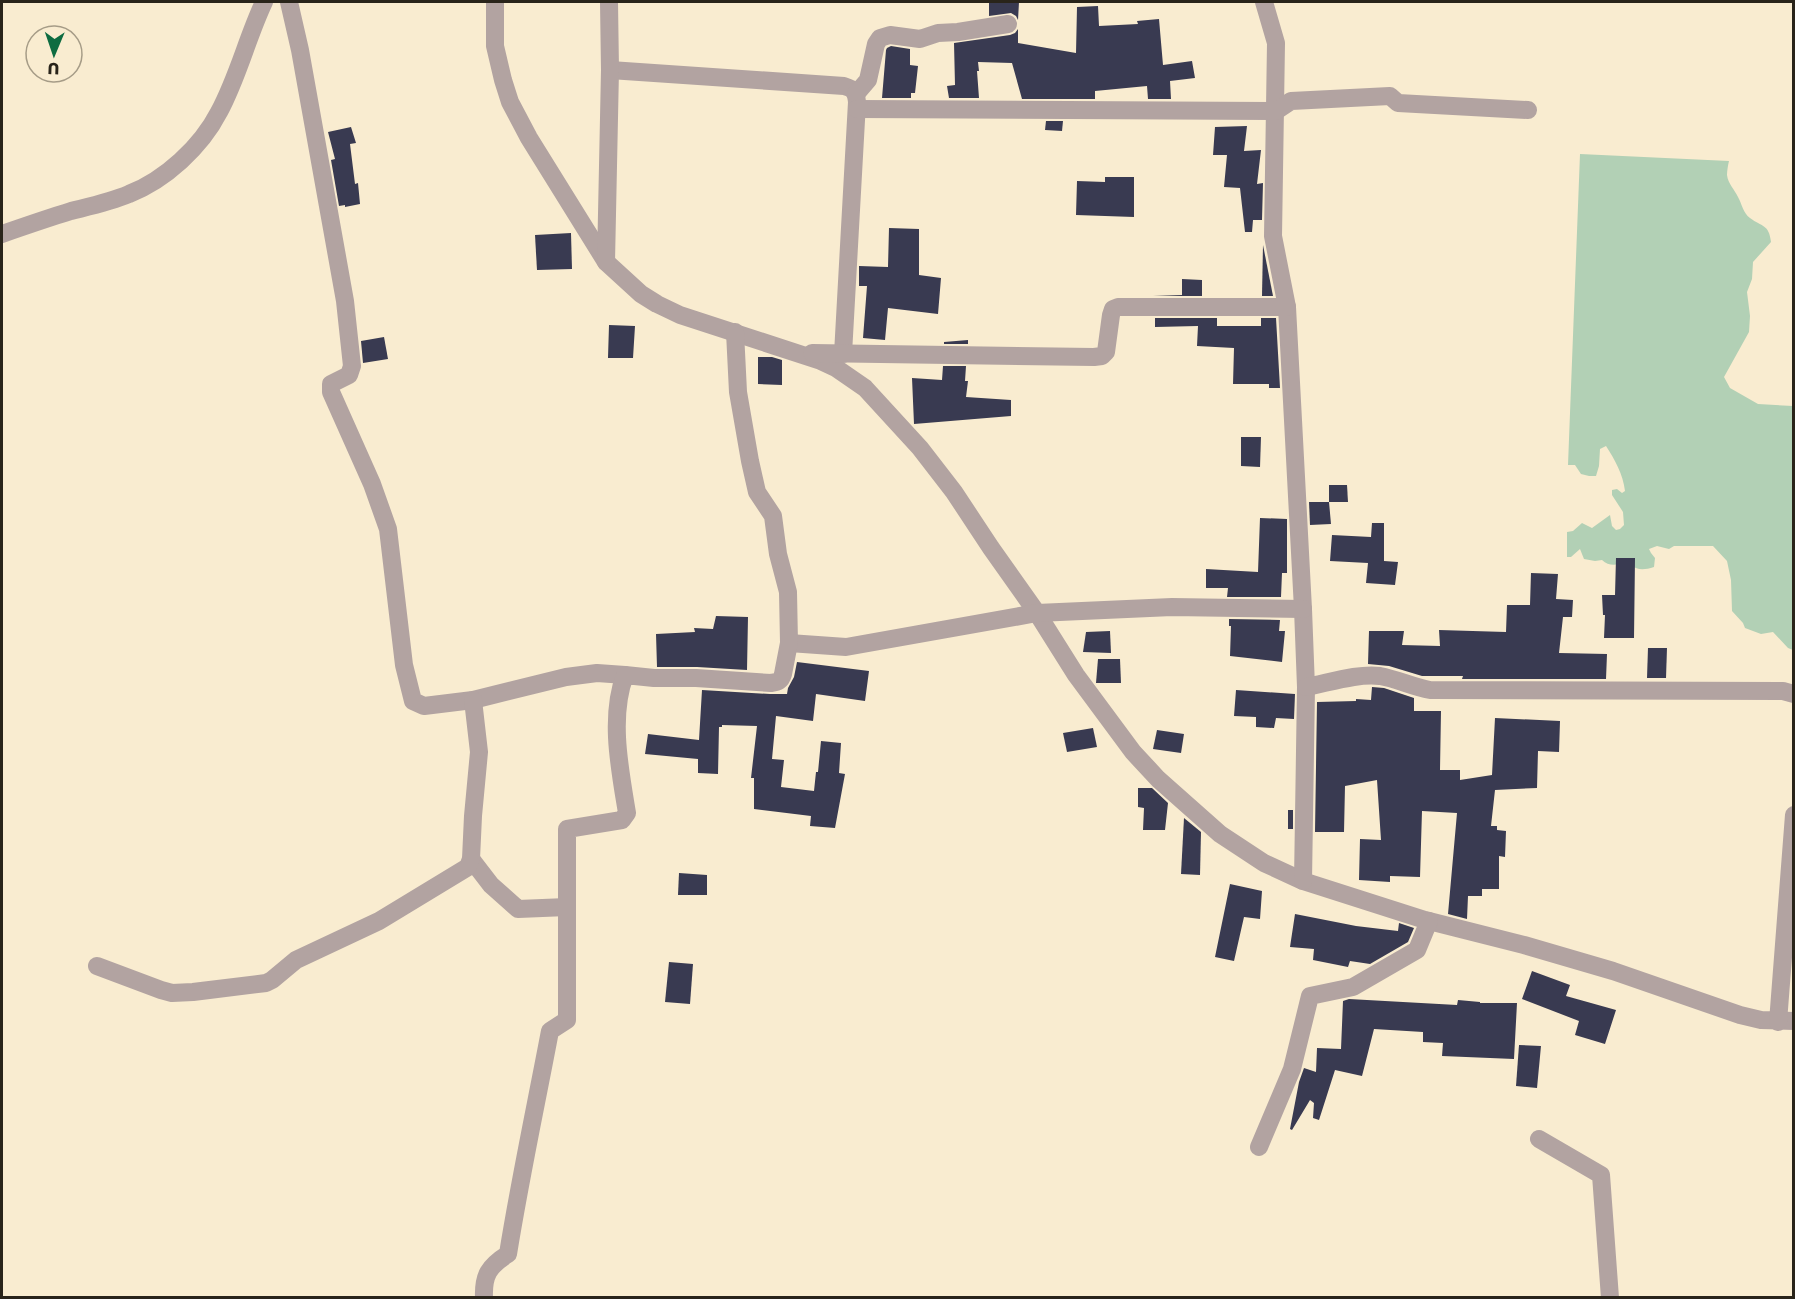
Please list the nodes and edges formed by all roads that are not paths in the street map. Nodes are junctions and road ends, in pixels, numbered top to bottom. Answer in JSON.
{"nodes":[{"id":1,"x":264,"y":2,"type":"edge"},
{"id":2,"x":289,"y":2,"type":"edge"},
{"id":3,"x":495,"y":2,"type":"edge"},
{"id":4,"x":609,"y":2,"type":"edge"},
{"id":5,"x":1264,"y":2,"type":"edge"},
{"id":6,"x":1008,"y":24,"type":"dead end"},
{"id":7,"x":610,"y":70,"type":"junction"},
{"id":8,"x":856,"y":101,"type":"junction"},
{"id":9,"x":1528,"y":110,"type":"dead end"},
{"id":10,"x":1276,"y":111,"type":"junction"},
{"id":11,"x":2,"y":234,"type":"edge"},
{"id":12,"x":606,"y":262,"type":"junction"},
{"id":13,"x":1287,"y":307,"type":"junction"},
{"id":14,"x":735,"y":332,"type":"junction"},
{"id":15,"x":797,"y":353,"type":"junction"},
{"id":16,"x":843,"y":354,"type":"junction"},
{"id":17,"x":1303,"y":609,"type":"junction"},
{"id":18,"x":1037,"y":613,"type":"junction"},
{"id":19,"x":789,"y":643,"type":"junction"},
{"id":20,"x":625,"y":675,"type":"junction"},
{"id":21,"x":1306,"y":687,"type":"junction"},
{"id":22,"x":1794,"y":694,"type":"edge"},
{"id":23,"x":473,"y":700,"type":"junction"},
{"id":24,"x":1794,"y":815,"type":"edge"},
{"id":25,"x":471,"y":859,"type":"junction"},
{"id":26,"x":1303,"y":881,"type":"junction"},
{"id":27,"x":567,"y":907,"type":"junction"},
{"id":28,"x":1429,"y":921,"type":"junction"},
{"id":29,"x":97,"y":966,"type":"dead end"},
{"id":30,"x":1786,"y":1022,"type":"edge"},
{"id":31,"x":1539,"y":1139,"type":"dead end"},
{"id":32,"x":1260,"y":1147,"type":"dead end"},
{"id":33,"x":484,"y":1298,"type":"edge"},
{"id":34,"x":1610,"y":1298,"type":"edge"}],
"edges":[{"from":1,"to":11,"type":"street"},
{"from":2,"to":23,"type":"street"},
{"from":3,"to":12,"type":"street"},
{"from":4,"to":7,"type":"street"},
{"from":5,"to":10,"type":"street"},
{"from":6,"to":8,"type":"street"},
{"from":7,"to":8,"type":"street"},
{"from":7,"to":12,"type":"street"},
{"from":8,"to":10,"type":"street"},
{"from":8,"to":16,"type":"street"},
{"from":9,"to":10,"type":"street"},
{"from":10,"to":13,"type":"street"},
{"from":12,"to":14,"type":"street"},
{"from":13,"to":16,"type":"street"},
{"from":13,"to":17,"type":"street"},
{"from":14,"to":15,"type":"street"},
{"from":14,"to":19,"type":"street"},
{"from":15,"to":16,"type":"street"},
{"from":15,"to":18,"type":"street"},
{"from":17,"to":18,"type":"street"},
{"from":17,"to":21,"type":"street"},
{"from":18,"to":19,"type":"street"},
{"from":18,"to":26,"type":"street"},
{"from":19,"to":20,"type":"street"},
{"from":20,"to":23,"type":"street"},
{"from":20,"to":27,"type":"street"},
{"from":21,"to":22,"type":"street"},
{"from":21,"to":26,"type":"street"},
{"from":23,"to":25,"type":"street"},
{"from":24,"to":30,"type":"street"},
{"from":25,"to":27,"type":"street"},
{"from":25,"to":29,"type":"street"},
{"from":26,"to":28,"type":"street"},
{"from":27,"to":33,"type":"street"},
{"from":28,"to":30,"type":"street"},
{"from":28,"to":32,"type":"street"},
{"from":31,"to":34,"type":"street"}]}
